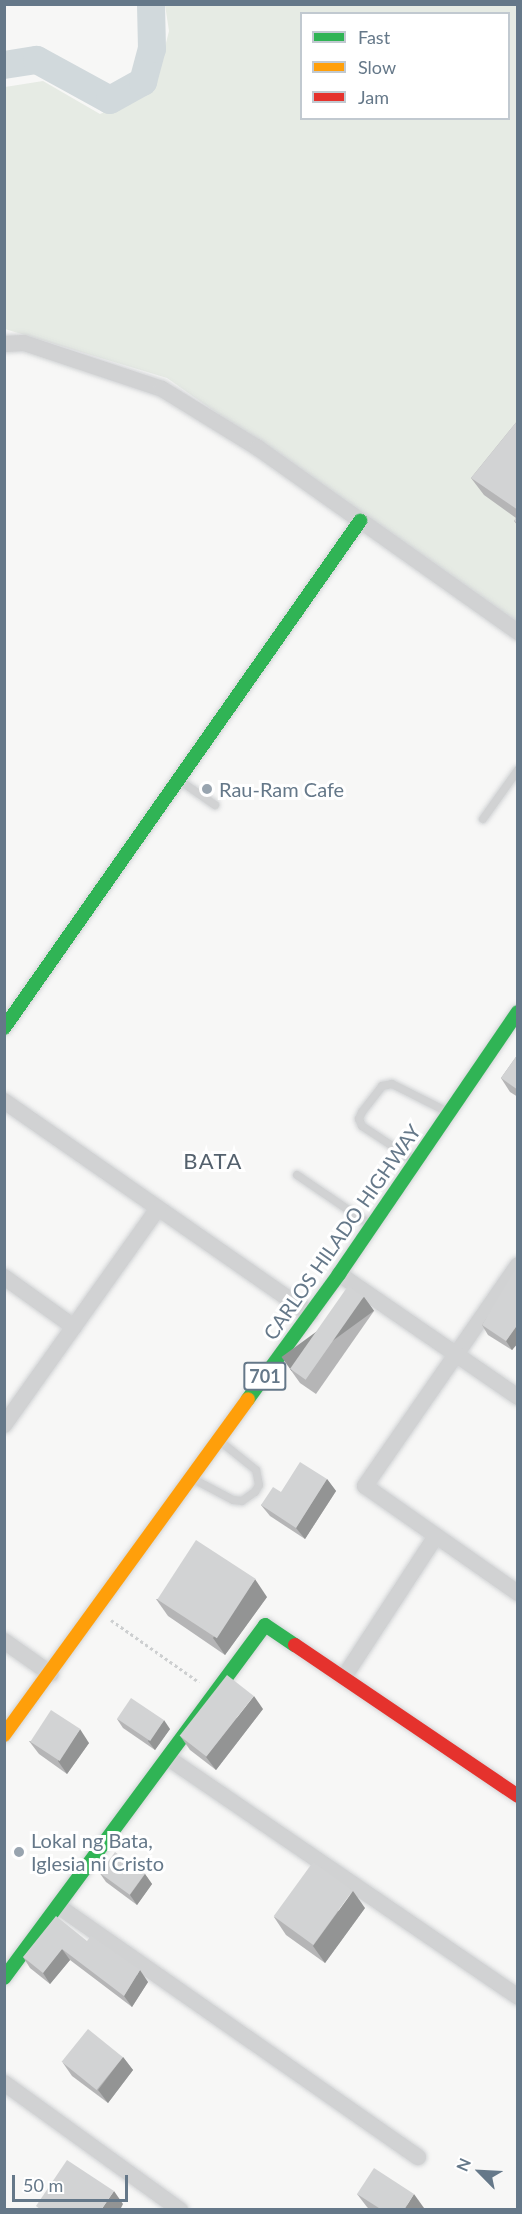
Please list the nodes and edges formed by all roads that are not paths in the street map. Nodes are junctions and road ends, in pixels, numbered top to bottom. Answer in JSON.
{"nodes":[{"id":1,"x":4,"y":344,"type":"edge"},
{"id":2,"x":360,"y":521,"type":"junction"},
{"id":3,"x":518,"y":632,"type":"edge"},
{"id":4,"x":518,"y":770,"type":"edge"},
{"id":5,"x":179,"y":780,"type":"junction"},
{"id":6,"x":215,"y":805,"type":"dead end"},
{"id":7,"x":483,"y":819,"type":"dead end"},
{"id":8,"x":518,"y":1012,"type":"edge"},
{"id":9,"x":4,"y":1028,"type":"edge"},
{"id":10,"x":4,"y":1101,"type":"edge"},
{"id":11,"x":449,"y":1112,"type":"junction"},
{"id":12,"x":415,"y":1162,"type":"junction"},
{"id":13,"x":297,"y":1175,"type":"dead end"},
{"id":14,"x":158,"y":1208,"type":"junction"},
{"id":15,"x":372,"y":1226,"type":"junction"},
{"id":16,"x":518,"y":1264,"type":"edge"},
{"id":17,"x":339,"y":1274,"type":"junction"},
{"id":18,"x":4,"y":1277,"type":"edge"},
{"id":19,"x":310,"y":1314,"type":"junction"},
{"id":20,"x":74,"y":1327,"type":"junction"},
{"id":21,"x":455,"y":1354,"type":"junction"},
{"id":22,"x":518,"y":1398,"type":"edge"},
{"id":23,"x":4,"y":1425,"type":"edge"},
{"id":24,"x":219,"y":1440,"type":"junction"},
{"id":25,"x":192,"y":1478,"type":"junction"},
{"id":26,"x":436,"y":1536,"type":"junction"},
{"id":27,"x":518,"y":1593,"type":"edge"},
{"id":28,"x":4,"y":1641,"type":"edge"},
{"id":29,"x":51,"y":1674,"type":"junction"},
{"id":30,"x":344,"y":1677,"type":"junction"},
{"id":31,"x":4,"y":1735,"type":"edge"},
{"id":32,"x":168,"y":1758,"type":"junction"},
{"id":33,"x":518,"y":1796,"type":"edge"},
{"id":34,"x":58,"y":1906,"type":"junction"},
{"id":35,"x":4,"y":1978,"type":"edge"},
{"id":36,"x":518,"y":1997,"type":"edge"},
{"id":37,"x":4,"y":2083,"type":"edge"},
{"id":38,"x":418,"y":2157,"type":"dead end"},
{"id":39,"x":180,"y":2210,"type":"edge"}],
"edges":[{"from":1,"to":2,"type":"street"},
{"from":2,"to":3,"type":"street"},
{"from":2,"to":5,"type":"street"},
{"from":4,"to":7,"type":"lane"},
{"from":5,"to":6,"type":"lane"},
{"from":5,"to":9,"type":"street"},
{"from":8,"to":11,"type":"street","name":"CARLOS HILADO HIGHWAY","number":"701"},
{"from":10,"to":14,"type":"street"},
{"from":11,"to":12,"type":"street","name":"CARLOS HILADO HIGHWAY","number":"701"},
{"from":11,"to":12,"type":"lane"},
{"from":12,"to":15,"type":"street","name":"CARLOS HILADO HIGHWAY","number":"701"},
{"from":13,"to":15,"type":"lane"},
{"from":14,"to":19,"type":"street"},
{"from":14,"to":20,"type":"street"},
{"from":15,"to":17,"type":"street","name":"CARLOS HILADO HIGHWAY","number":"701"},
{"from":16,"to":21,"type":"street"},
{"from":17,"to":19,"type":"street","name":"CARLOS HILADO HIGHWAY","number":"701"},
{"from":17,"to":21,"type":"street"},
{"from":18,"to":20,"type":"street"},
{"from":19,"to":24,"type":"street","name":"CARLOS HILADO HIGHWAY","number":"701"},
{"from":20,"to":23,"type":"street"},
{"from":21,"to":22,"type":"street"},
{"from":21,"to":26,"type":"street"},
{"from":24,"to":25,"type":"street","name":"CARLOS HILADO HIGHWAY","number":"701"},
{"from":24,"to":25,"type":"lane"},
{"from":25,"to":29,"type":"street","name":"CARLOS HILADO HIGHWAY","number":"701"},
{"from":26,"to":27,"type":"street"},
{"from":26,"to":30,"type":"street"},
{"from":28,"to":29,"type":"street"},
{"from":29,"to":31,"type":"street","name":"CARLOS HILADO HIGHWAY","number":"701"},
{"from":30,"to":32,"type":"street"},
{"from":30,"to":33,"type":"street"},
{"from":32,"to":34,"type":"street"},
{"from":32,"to":36,"type":"street"},
{"from":34,"to":35,"type":"street"},
{"from":34,"to":38,"type":"street"},
{"from":37,"to":39,"type":"street"}]}
